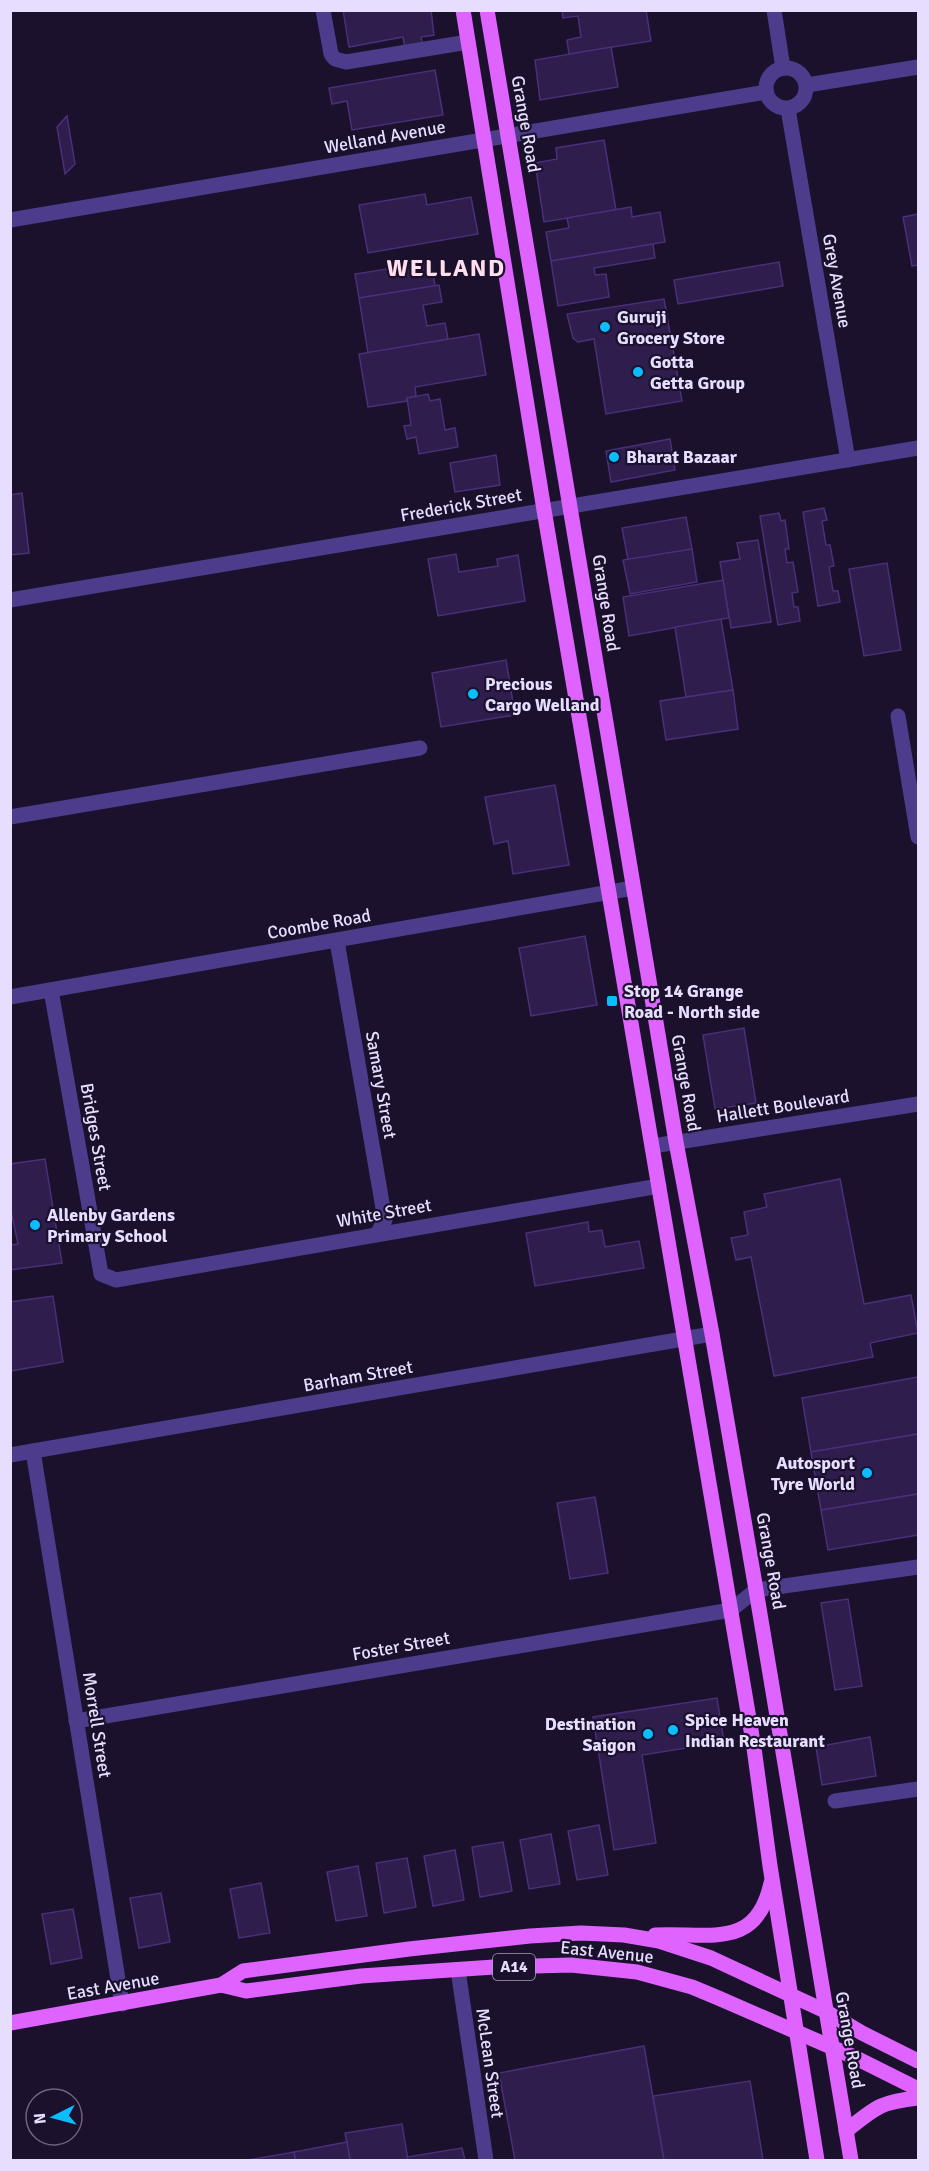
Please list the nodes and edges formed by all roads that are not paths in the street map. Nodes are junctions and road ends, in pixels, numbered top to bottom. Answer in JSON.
{"nodes":[{"id":1,"x":323,"y":10,"type":"edge"},
{"id":2,"x":463,"y":10,"type":"edge"},
{"id":3,"x":487,"y":10,"type":"edge"},
{"id":4,"x":774,"y":10,"type":"edge"},
{"id":5,"x":468,"y":42,"type":"junction"},
{"id":6,"x":918,"y":67,"type":"edge"},
{"id":7,"x":783,"y":68,"type":"junction"},
{"id":8,"x":807,"y":85,"type":"junction"},
{"id":9,"x":766,"y":92,"type":"junction"},
{"id":10,"x":788,"y":109,"type":"junction"},
{"id":11,"x":508,"y":136,"type":"junction"},
{"id":12,"x":484,"y":139,"type":"junction"},
{"id":13,"x":10,"y":220,"type":"edge"},
{"id":14,"x":918,"y":448,"type":"edge"},
{"id":15,"x":848,"y":460,"type":"junction"},
{"id":16,"x":571,"y":506,"type":"junction"},
{"id":17,"x":544,"y":510,"type":"junction"},
{"id":18,"x":10,"y":600,"type":"edge"},
{"id":19,"x":898,"y":716,"type":"dead end"},
{"id":20,"x":420,"y":748,"type":"dead end"},
{"id":21,"x":913,"y":763,"type":"edge"},
{"id":22,"x":10,"y":818,"type":"edge"},
{"id":23,"x":918,"y":837,"type":"edge"},
{"id":24,"x":633,"y":888,"type":"junction"},
{"id":25,"x":609,"y":892,"type":"junction"},
{"id":26,"x":337,"y":940,"type":"junction"},
{"id":27,"x":51,"y":990,"type":"junction"},
{"id":28,"x":10,"y":997,"type":"edge"},
{"id":29,"x":918,"y":1104,"type":"edge"},
{"id":30,"x":676,"y":1142,"type":"junction"},
{"id":31,"x":653,"y":1146,"type":"junction"},
{"id":32,"x":659,"y":1186,"type":"junction"},
{"id":33,"x":377,"y":1234,"type":"junction"},
{"id":34,"x":116,"y":1280,"type":"joint"},
{"id":35,"x":712,"y":1334,"type":"junction"},
{"id":36,"x":685,"y":1340,"type":"junction"},
{"id":37,"x":33,"y":1451,"type":"junction"},
{"id":38,"x":10,"y":1455,"type":"edge"},
{"id":39,"x":918,"y":1567,"type":"edge"},
{"id":40,"x":756,"y":1590,"type":"junction"},
{"id":41,"x":731,"y":1610,"type":"junction"},
{"id":42,"x":76,"y":1721,"type":"junction"},
{"id":43,"x":918,"y":1789,"type":"edge"},
{"id":44,"x":835,"y":1801,"type":"dead end"},
{"id":45,"x":772,"y":1876,"type":"junction"},
{"id":46,"x":632,"y":1936,"type":"junction"},
{"id":47,"x":458,"y":1970,"type":"junction"},
{"id":48,"x":221,"y":1985,"type":"junction"},
{"id":49,"x":793,"y":2002,"type":"junction"},
{"id":50,"x":123,"y":2004,"type":"junction"},
{"id":51,"x":825,"y":2011,"type":"junction"},
{"id":52,"x":10,"y":2024,"type":"edge"},
{"id":53,"x":797,"y":2034,"type":"junction"},
{"id":54,"x":832,"y":2048,"type":"junction"},
{"id":55,"x":918,"y":2061,"type":"edge"},
{"id":56,"x":918,"y":2089,"type":"edge"},
{"id":57,"x":918,"y":2098,"type":"edge"},
{"id":58,"x":846,"y":2131,"type":"junction"},
{"id":59,"x":486,"y":2160,"type":"edge"},
{"id":60,"x":817,"y":2160,"type":"edge"},
{"id":61,"x":851,"y":2160,"type":"edge"}],
"edges":[{"from":1,"to":5,"type":"street"},
{"from":2,"to":5,"type":"main road"},
{"from":3,"to":11,"type":"main road","name":"Grange Road"},
{"from":4,"to":7,"type":"street"},
{"from":5,"to":12,"type":"main road"},
{"from":6,"to":8,"type":"street"},
{"from":7,"to":8,"type":"street"},
{"from":7,"to":9,"type":"street"},
{"from":8,"to":10,"type":"street"},
{"from":9,"to":10,"type":"street"},
{"from":9,"to":11,"type":"street","name":"Welland Avenue"},
{"from":10,"to":15,"type":"street","name":"Grey Avenue"},
{"from":11,"to":12,"type":"street","name":"Welland Avenue"},
{"from":11,"to":16,"type":"main road","name":"Grange Road"},
{"from":12,"to":13,"type":"street","name":"Welland Avenue"},
{"from":12,"to":17,"type":"main road"},
{"from":14,"to":15,"type":"street","name":"Frederick Street"},
{"from":15,"to":16,"type":"street","name":"Frederick Street"},
{"from":16,"to":17,"type":"street","name":"Frederick Street"},
{"from":16,"to":24,"type":"main road","name":"Grange Road"},
{"from":17,"to":18,"type":"street","name":"Frederick Street"},
{"from":17,"to":25,"type":"main road"},
{"from":19,"to":21,"type":"street"},
{"from":20,"to":22,"type":"street"},
{"from":21,"to":23,"type":"street"},
{"from":24,"to":25,"type":"street","name":"Coombe Road"},
{"from":24,"to":30,"type":"main road","name":"Grange Road"},
{"from":25,"to":26,"type":"street","name":"Coombe Road"},
{"from":25,"to":31,"type":"main road"},
{"from":26,"to":27,"type":"street","name":"Coombe Road"},
{"from":26,"to":33,"type":"street","name":"Samary Street"},
{"from":27,"to":28,"type":"street","name":"Coombe Road"},
{"from":27,"to":34,"type":"street","name":"Bridges Street"},
{"from":29,"to":30,"type":"street","name":"Hallett Boulevard"},
{"from":30,"to":31,"type":"street","name":"Hallett Boulevard"},
{"from":30,"to":35,"type":"main road","name":"Grange Road"},
{"from":31,"to":32,"type":"main road"},
{"from":32,"to":33,"type":"street","name":"White Street"},
{"from":32,"to":36,"type":"main road"},
{"from":33,"to":34,"type":"street","name":"White Street"},
{"from":35,"to":36,"type":"street","name":"Barham Street"},
{"from":35,"to":40,"type":"main road","name":"Grange Road"},
{"from":36,"to":37,"type":"street","name":"Barham Street"},
{"from":36,"to":41,"type":"main road"},
{"from":37,"to":38,"type":"street","name":"Barham Street"},
{"from":37,"to":42,"type":"street","name":"Morrell Street"},
{"from":39,"to":40,"type":"street"},
{"from":40,"to":41,"type":"street"},
{"from":40,"to":51,"type":"main road","name":"Grange Road"},
{"from":41,"to":42,"type":"street","name":"Foster Street"},
{"from":41,"to":45,"type":"main road"},
{"from":42,"to":50,"type":"street","name":"Morrell Street"},
{"from":43,"to":44,"type":"street"},
{"from":45,"to":46,"type":"main road"},
{"from":45,"to":49,"type":"main road"},
{"from":46,"to":48,"type":"main road","name":"East Avenue","number":"A14"},
{"from":46,"to":49,"type":"main road","name":"East Avenue","number":"A14"},
{"from":47,"to":48,"type":"main road","name":"East Avenue","number":"A14"},
{"from":47,"to":53,"type":"main road","name":"East Avenue","number":"A14"},
{"from":47,"to":59,"type":"street","name":"McLean Street"},
{"from":48,"to":50,"type":"main road","name":"East Avenue","number":"A14"},
{"from":49,"to":51,"type":"main road","name":"East Avenue","number":"A14"},
{"from":49,"to":53,"type":"main road"},
{"from":50,"to":52,"type":"main road","name":"East Avenue","number":"A14"},
{"from":51,"to":54,"type":"main road","name":"Grange Road"},
{"from":51,"to":55,"type":"main road","number":"A14"},
{"from":53,"to":54,"type":"main road","name":"East Avenue","number":"A14"},
{"from":53,"to":60,"type":"main road"},
{"from":54,"to":56,"type":"main road","number":"A14"},
{"from":54,"to":58,"type":"main road","name":"Grange Road"},
{"from":57,"to":58,"type":"main road"},
{"from":58,"to":61,"type":"main road","name":"Grange Road"}]}
